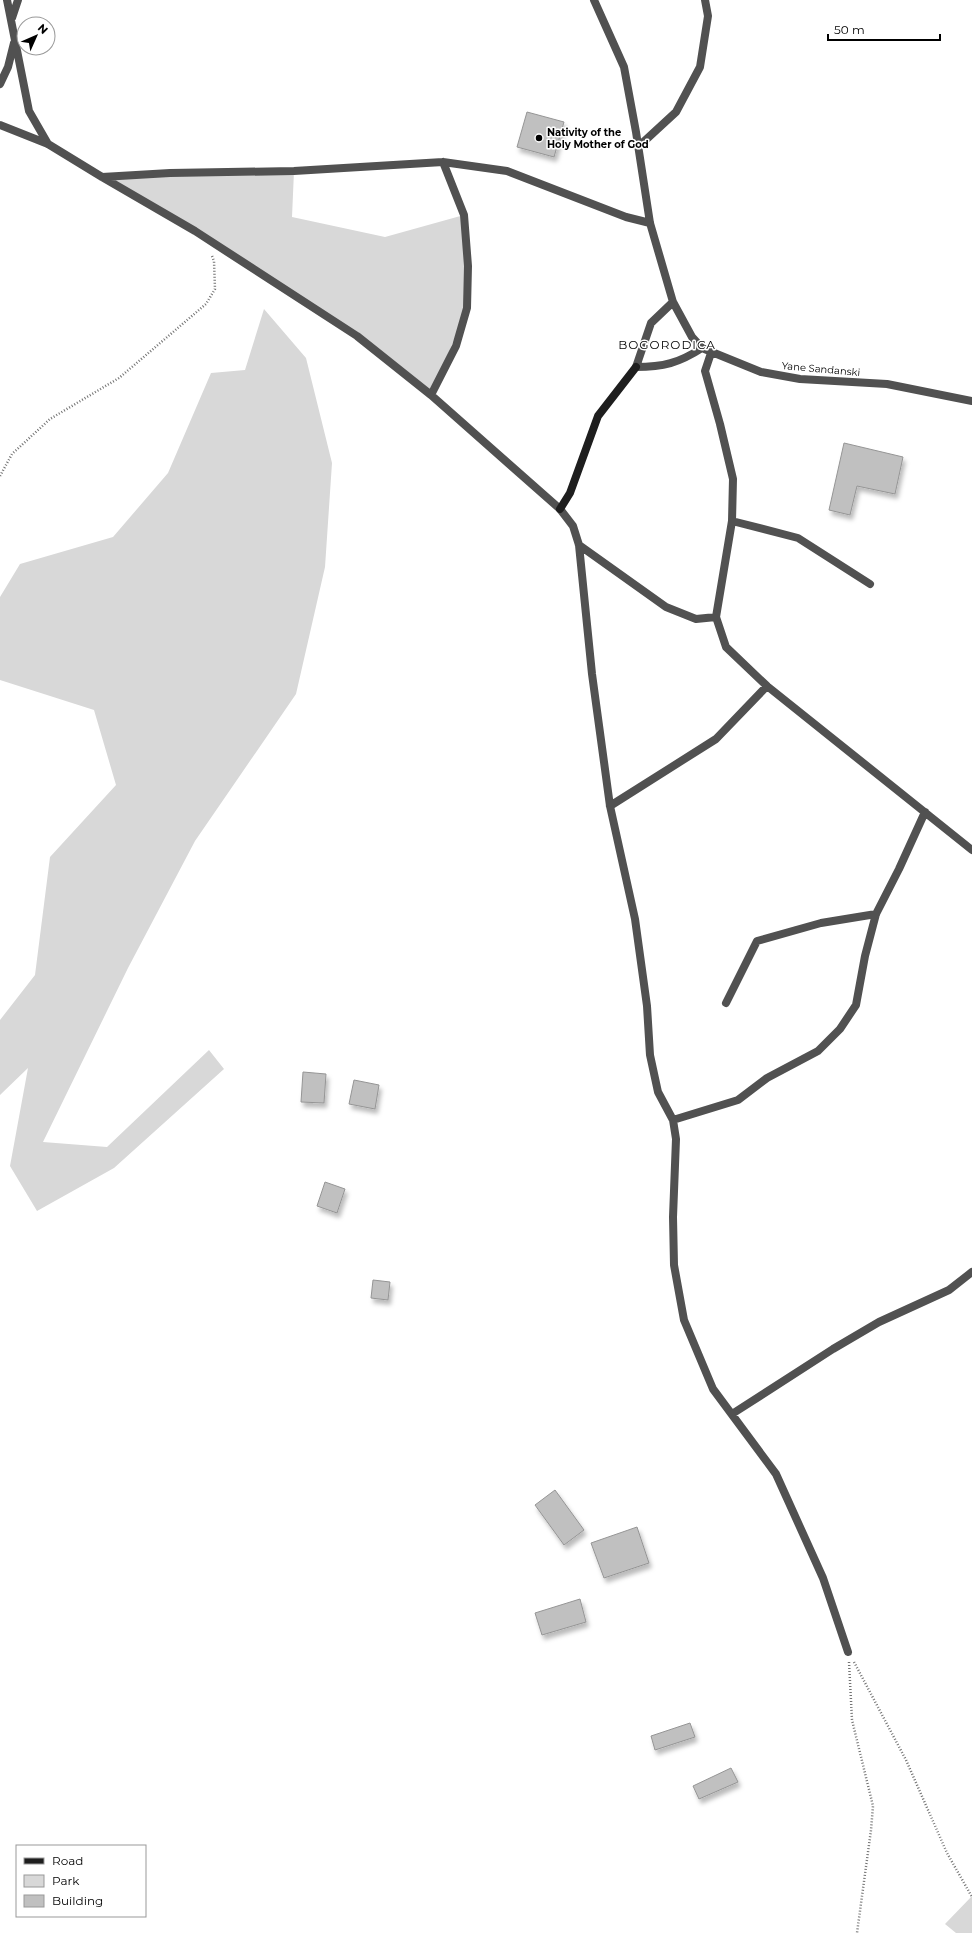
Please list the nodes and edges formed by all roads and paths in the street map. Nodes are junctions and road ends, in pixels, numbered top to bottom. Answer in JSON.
{"nodes":[{"id":1,"x":7,"y":0,"type":"edge"},
{"id":2,"x":18,"y":0,"type":"edge"},
{"id":3,"x":594,"y":0,"type":"edge"},
{"id":4,"x":705,"y":0,"type":"edge"},
{"id":5,"x":12,"y":18,"type":"junction"},
{"id":6,"x":14,"y":39,"type":"junction"},
{"id":7,"x":0,"y":84,"type":"edge"},
{"id":8,"x":0,"y":125,"type":"edge"},
{"id":9,"x":48,"y":144,"type":"junction"},
{"id":10,"x":638,"y":147,"type":"junction"},
{"id":11,"x":443,"y":162,"type":"junction"},
{"id":12,"x":102,"y":177,"type":"junction"},
{"id":13,"x":650,"y":223,"type":"junction"},
{"id":14,"x":211,"y":255,"type":"dead end"},
{"id":15,"x":672,"y":302,"type":"junction"},
{"id":16,"x":702,"y":348,"type":"junction"},
{"id":17,"x":711,"y":353,"type":"junction"},
{"id":18,"x":636,"y":367,"type":"junction"},
{"id":19,"x":432,"y":395,"type":"junction"},
{"id":20,"x":972,"y":401,"type":"edge"},
{"id":21,"x":0,"y":476,"type":"edge"},
{"id":22,"x":560,"y":509,"type":"junction"},
{"id":23,"x":732,"y":521,"type":"junction"},
{"id":24,"x":579,"y":545,"type":"junction"},
{"id":25,"x":870,"y":584,"type":"dead end"},
{"id":26,"x":716,"y":617,"type":"junction"},
{"id":27,"x":767,"y":686,"type":"junction"},
{"id":28,"x":610,"y":806,"type":"junction"},
{"id":29,"x":925,"y":812,"type":"junction"},
{"id":30,"x":972,"y":850,"type":"edge"},
{"id":31,"x":876,"y":914,"type":"junction"},
{"id":32,"x":726,"y":1003,"type":"dead end"},
{"id":33,"x":673,"y":1120,"type":"junction"},
{"id":34,"x":972,"y":1272,"type":"edge"},
{"id":35,"x":732,"y":1414,"type":"junction"},
{"id":36,"x":848,"y":1652,"type":"junction"},
{"id":37,"x":972,"y":1897,"type":"edge"},
{"id":38,"x":857,"y":1933,"type":"edge"}],
"edges":[{"from":1,"to":5,"type":"street"},
{"from":2,"to":5,"type":"street"},
{"from":3,"to":10,"type":"street","name":"Yane Sandanski"},
{"from":4,"to":10,"type":"street"},
{"from":5,"to":6,"type":"street"},
{"from":6,"to":7,"type":"street"},
{"from":6,"to":9,"type":"street"},
{"from":8,"to":9,"type":"street"},
{"from":9,"to":12,"type":"street"},
{"from":10,"to":13,"type":"street","name":"Yane Sandanski"},
{"from":11,"to":12,"type":"street"},
{"from":11,"to":13,"type":"street"},
{"from":11,"to":19,"type":"street"},
{"from":12,"to":19,"type":"street"},
{"from":13,"to":15,"type":"street","name":"Yane Sandanski"},
{"from":14,"to":21,"type":"path"},
{"from":15,"to":16,"type":"street","name":"Yane Sandanski"},
{"from":15,"to":18,"type":"street"},
{"from":16,"to":17,"type":"street","name":"Yane Sandanski"},
{"from":16,"to":18,"type":"street"},
{"from":17,"to":20,"type":"street","name":"Yane Sandanski"},
{"from":17,"to":23,"type":"street"},
{"from":18,"to":22,"type":"street"},
{"from":19,"to":22,"type":"street"},
{"from":22,"to":24,"type":"street"},
{"from":23,"to":25,"type":"street"},
{"from":23,"to":26,"type":"street"},
{"from":24,"to":26,"type":"street"},
{"from":24,"to":28,"type":"street"},
{"from":26,"to":27,"type":"street"},
{"from":27,"to":28,"type":"street"},
{"from":27,"to":29,"type":"street"},
{"from":28,"to":33,"type":"street"},
{"from":29,"to":30,"type":"street"},
{"from":29,"to":31,"type":"street"},
{"from":31,"to":32,"type":"street"},
{"from":31,"to":33,"type":"street"},
{"from":33,"to":35,"type":"street"},
{"from":34,"to":35,"type":"street"},
{"from":35,"to":36,"type":"street"},
{"from":36,"to":37,"type":"path"},
{"from":36,"to":38,"type":"path"}]}
